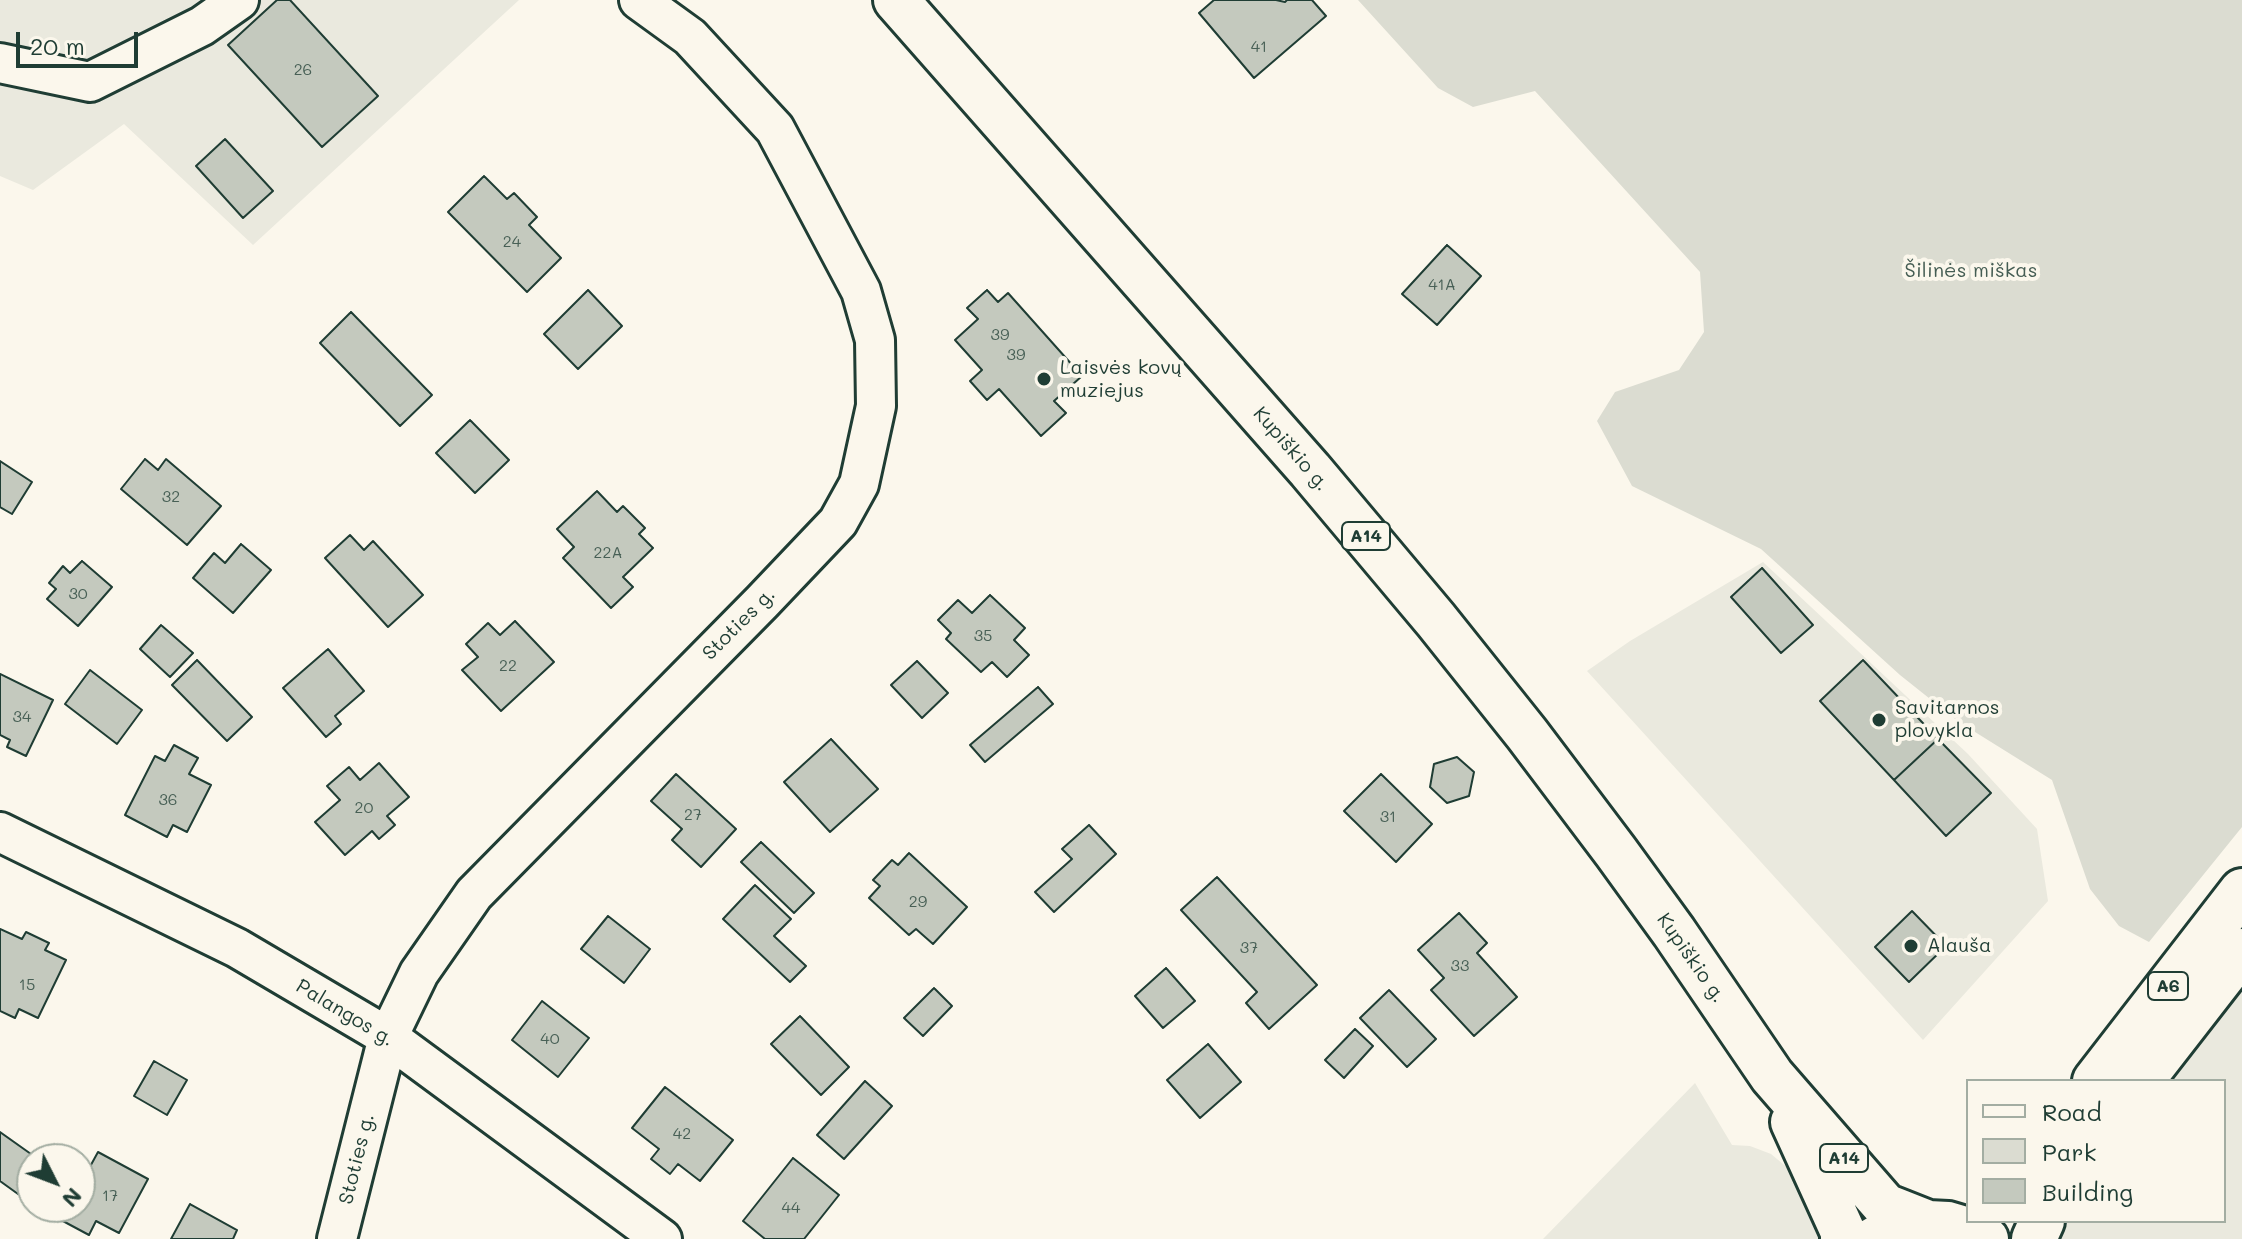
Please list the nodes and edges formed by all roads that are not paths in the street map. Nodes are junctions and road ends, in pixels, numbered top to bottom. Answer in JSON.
{"nodes":[{"id":1,"x":239,"y":0,"type":"edge"},
{"id":2,"x":639,"y":0,"type":"edge"},
{"id":3,"x":896,"y":0,"type":"edge"},
{"id":4,"x":0,"y":63,"type":"edge"},
{"id":5,"x":0,"y":832,"type":"edge"},
{"id":6,"x":2242,"y":891,"type":"edge"},
{"id":7,"x":2242,"y":951,"type":"edge"},
{"id":8,"x":388,"y":1037,"type":"junction"},
{"id":9,"x":1772,"y":1076,"type":"junction"},
{"id":10,"x":2097,"y":1079,"type":"edge"},
{"id":11,"x":2143,"y":1079,"type":"edge"},
{"id":12,"x":1958,"y":1226,"type":"edge"},
{"id":13,"x":337,"y":1239,"type":"edge"},
{"id":14,"x":662,"y":1239,"type":"edge"},
{"id":15,"x":1843,"y":1239,"type":"edge"},
{"id":16,"x":1875,"y":1239,"type":"edge"}],
"edges":[{"from":1,"to":4,"type":"street"},
{"from":2,"to":8,"type":"street","name":"Stoties g."},
{"from":3,"to":9,"type":"highway","name":"Kupiškio g.","number":"A14"},
{"from":5,"to":8,"type":"street","name":"Palangos g."},
{"from":6,"to":10,"type":"highway","number":"A6"},
{"from":7,"to":11,"type":"highway","number":"A6"},
{"from":8,"to":13,"type":"street","name":"Stoties g."},
{"from":8,"to":14,"type":"street","name":"Palangos g."},
{"from":9,"to":12,"type":"highway","name":"Kupiškio g.","number":"A14"},
{"from":9,"to":15,"type":"highway","name":"Kupiškio g.","number":"A14"},
{"from":12,"to":16,"type":"highway"}]}
